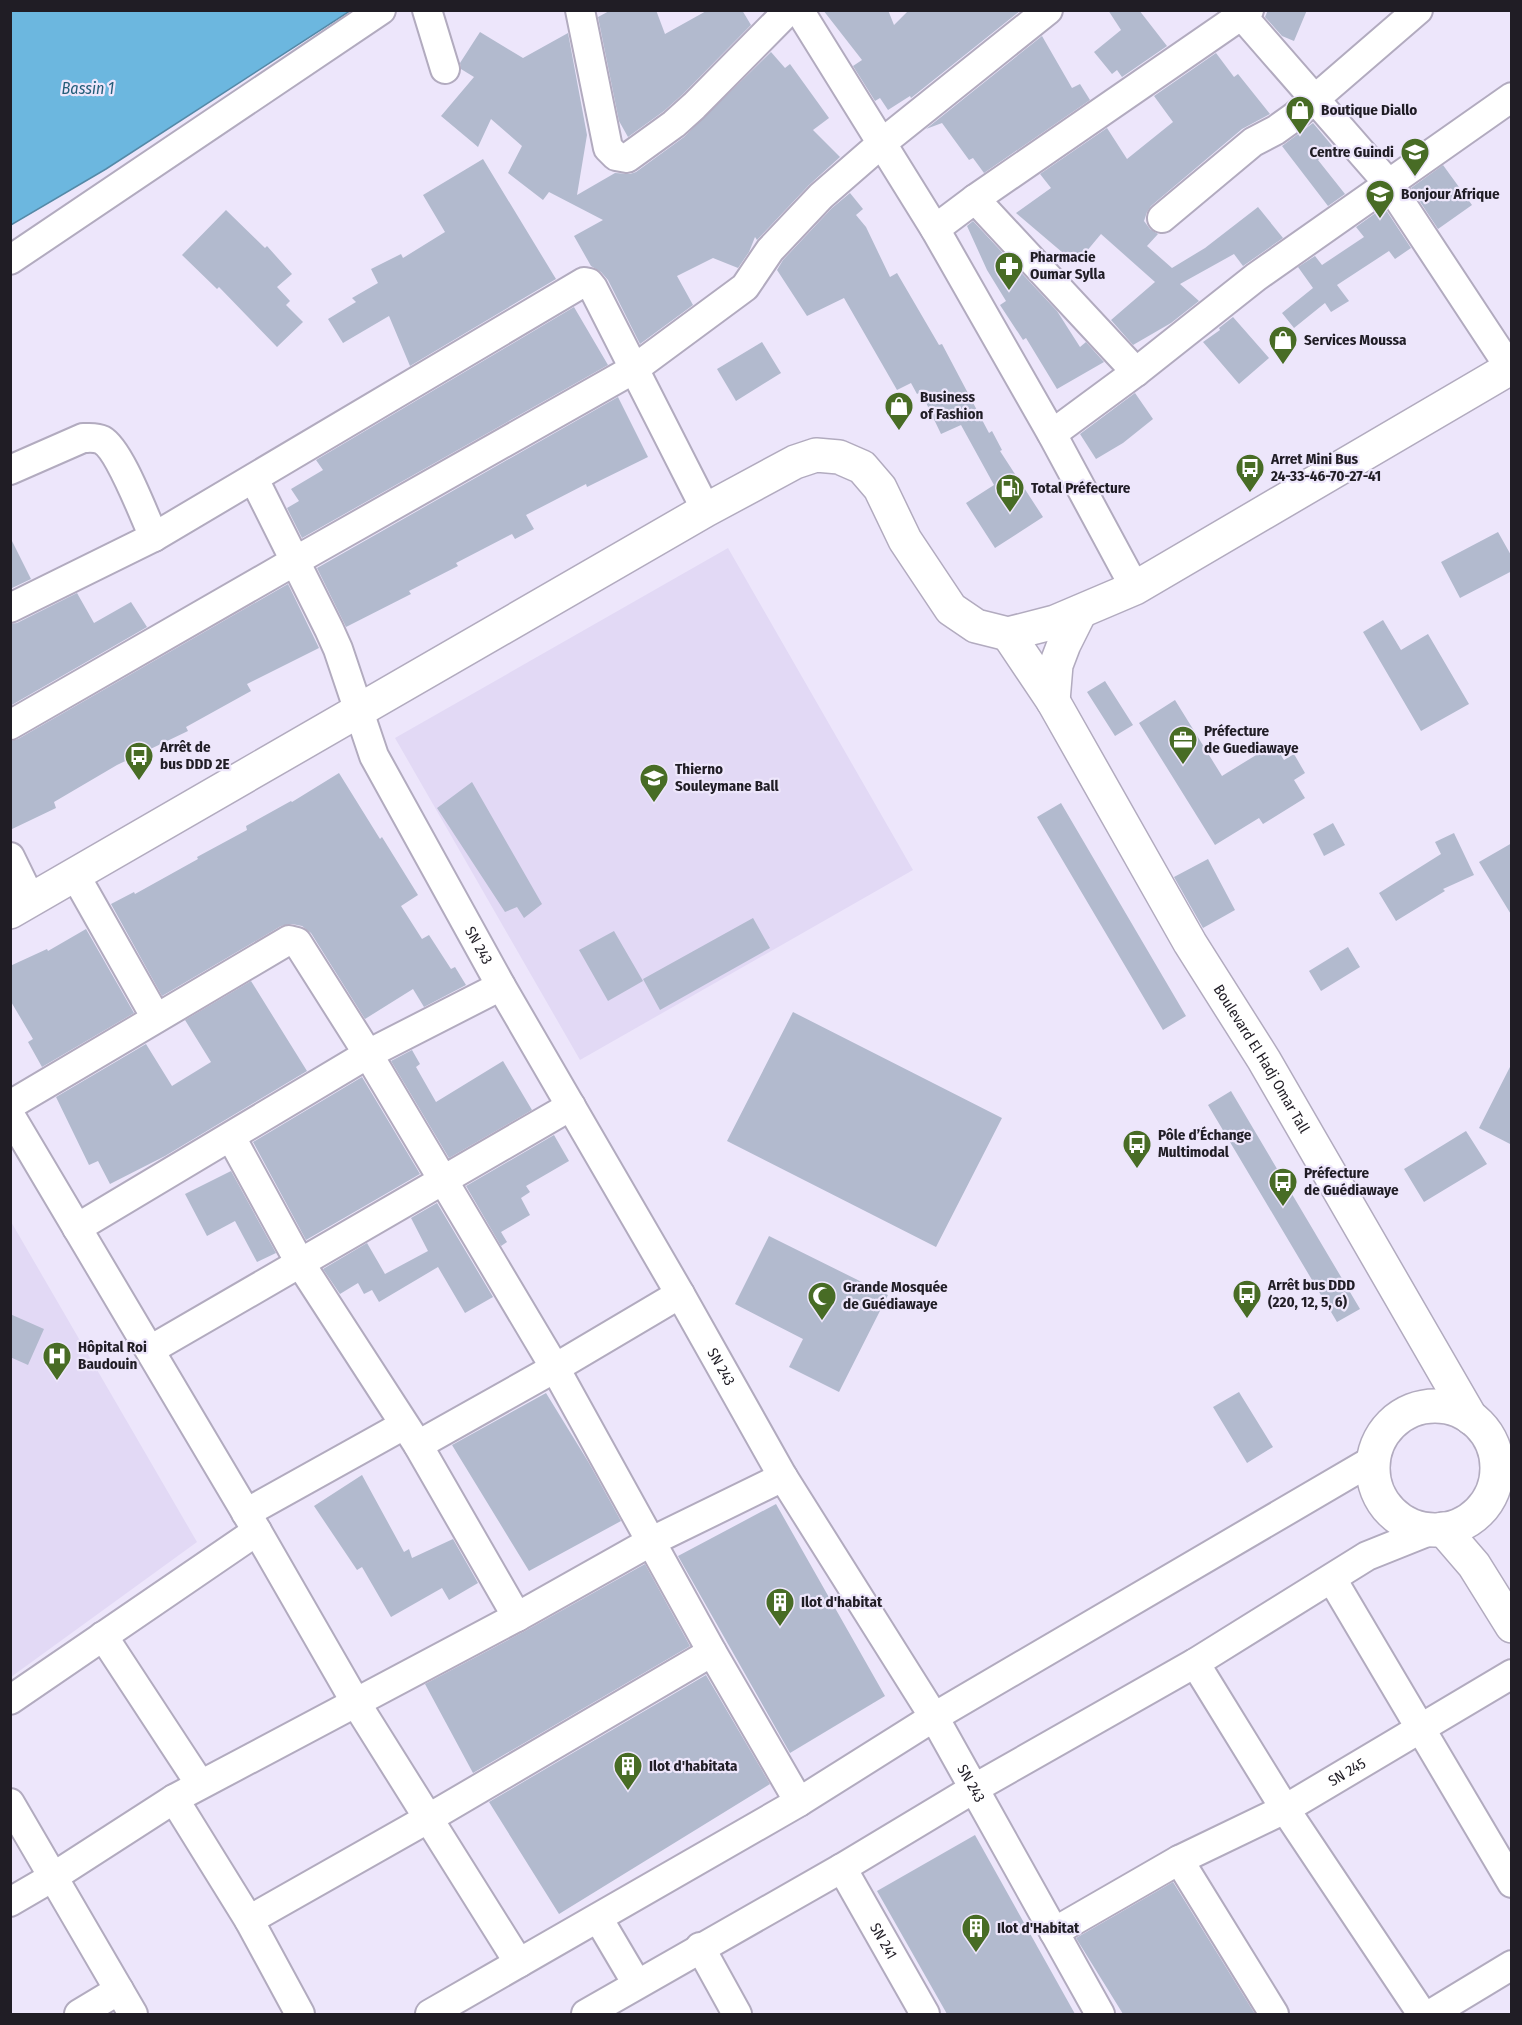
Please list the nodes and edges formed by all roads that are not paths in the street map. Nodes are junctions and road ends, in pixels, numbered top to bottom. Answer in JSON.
{"nodes":[{"id":1,"x":381,"y":10,"type":"edge"},
{"id":2,"x":427,"y":10,"type":"edge"},
{"id":3,"x":580,"y":10,"type":"edge"},
{"id":4,"x":1048,"y":10,"type":"edge"},
{"id":5,"x":1418,"y":10,"type":"edge"},
{"id":6,"x":798,"y":11,"type":"edge"},
{"id":7,"x":1242,"y":12,"type":"edge"},
{"id":8,"x":446,"y":69,"type":"dead end"},
{"id":9,"x":1512,"y":97,"type":"edge"},
{"id":10,"x":1315,"y":98,"type":"junction"},
{"id":11,"x":882,"y":143,"type":"junction"},
{"id":12,"x":1388,"y":183,"type":"junction"},
{"id":13,"x":975,"y":199,"type":"junction"},
{"id":14,"x":1162,"y":218,"type":"dead end"},
{"id":15,"x":935,"y":229,"type":"junction"},
{"id":16,"x":10,"y":260,"type":"edge"},
{"id":17,"x":1511,"y":368,"type":"edge"},
{"id":18,"x":634,"y":369,"type":"junction"},
{"id":19,"x":1136,"y":372,"type":"junction"},
{"id":20,"x":1052,"y":434,"type":"junction"},
{"id":21,"x":10,"y":470,"type":"edge"},
{"id":22,"x":254,"y":479,"type":"junction"},
{"id":23,"x":705,"y":510,"type":"junction"},
{"id":24,"x":154,"y":537,"type":"junction"},
{"id":25,"x":295,"y":561,"type":"junction"},
{"id":26,"x":1135,"y":588,"type":"junction"},
{"id":27,"x":10,"y":608,"type":"edge"},
{"id":28,"x":1080,"y":612,"type":"junction"},
{"id":29,"x":1008,"y":634,"type":"junction"},
{"id":30,"x":1053,"y":701,"type":"junction"},
{"id":31,"x":358,"y":711,"type":"junction"},
{"id":32,"x":10,"y":725,"type":"edge"},
{"id":33,"x":10,"y":857,"type":"edge"},
{"id":34,"x":75,"y":875,"type":"junction"},
{"id":35,"x":21,"y":906,"type":"edge"},
{"id":36,"x":501,"y":986,"type":"junction"},
{"id":37,"x":156,"y":1018,"type":"junction"},
{"id":38,"x":368,"y":1054,"type":"junction"},
{"id":39,"x":10,"y":1105,"type":"edge"},
{"id":40,"x":571,"y":1106,"type":"junction"},
{"id":41,"x":10,"y":1115,"type":"edge"},
{"id":42,"x":231,"y":1137,"type":"junction"},
{"id":43,"x":442,"y":1179,"type":"junction"},
{"id":44,"x":77,"y":1228,"type":"junction"},
{"id":45,"x":300,"y":1263,"type":"junction"},
{"id":46,"x":680,"y":1294,"type":"junction"},
{"id":47,"x":150,"y":1350,"type":"junction"},
{"id":48,"x":555,"y":1368,"type":"junction"},
{"id":49,"x":1471,"y":1418,"type":"junction"},
{"id":50,"x":411,"y":1435,"type":"junction"},
{"id":51,"x":1373,"y":1460,"type":"junction"},
{"id":52,"x":1497,"y":1469,"type":"junction"},
{"id":53,"x":783,"y":1477,"type":"junction"},
{"id":54,"x":1512,"y":1498,"type":"edge"},
{"id":55,"x":252,"y":1522,"type":"junction"},
{"id":56,"x":1438,"y":1530,"type":"junction"},
{"id":57,"x":652,"y":1541,"type":"junction"},
{"id":58,"x":1332,"y":1579,"type":"junction"},
{"id":59,"x":517,"y":1617,"type":"junction"},
{"id":60,"x":1512,"y":1626,"type":"edge"},
{"id":61,"x":103,"y":1636,"type":"junction"},
{"id":62,"x":712,"y":1653,"type":"junction"},
{"id":63,"x":1195,"y":1663,"type":"junction"},
{"id":64,"x":1512,"y":1674,"type":"edge"},
{"id":65,"x":10,"y":1700,"type":"edge"},
{"id":66,"x":356,"y":1703,"type":"junction"},
{"id":67,"x":934,"y":1717,"type":"junction"},
{"id":68,"x":1421,"y":1728,"type":"junction"},
{"id":69,"x":200,"y":1784,"type":"junction"},
{"id":70,"x":975,"y":1788,"type":"junction"},
{"id":71,"x":174,"y":1799,"type":"junction"},
{"id":72,"x":800,"y":1802,"type":"junction"},
{"id":73,"x":10,"y":1803,"type":"edge"},
{"id":74,"x":1285,"y":1809,"type":"junction"},
{"id":75,"x":429,"y":1818,"type":"junction"},
{"id":76,"x":1179,"y":1860,"type":"junction"},
{"id":77,"x":842,"y":1868,"type":"junction"},
{"id":78,"x":53,"y":1877,"type":"junction"},
{"id":79,"x":1512,"y":1883,"type":"edge"},
{"id":80,"x":10,"y":1902,"type":"edge"},
{"id":81,"x":598,"y":1918,"type":"junction"},
{"id":82,"x":249,"y":1920,"type":"junction"},
{"id":83,"x":1054,"y":1932,"type":"junction"},
{"id":84,"x":700,"y":1947,"type":"junction"},
{"id":85,"x":519,"y":1964,"type":"junction"},
{"id":86,"x":1512,"y":1965,"type":"edge"},
{"id":87,"x":637,"y":1984,"type":"junction"},
{"id":88,"x":119,"y":1990,"type":"junction"},
{"id":89,"x":921,"y":2013,"type":"edge"},
{"id":90,"x":79,"y":2014,"type":"edge"},
{"id":91,"x":133,"y":2014,"type":"edge"},
{"id":92,"x":300,"y":2014,"type":"edge"},
{"id":93,"x":430,"y":2014,"type":"edge"},
{"id":94,"x":586,"y":2014,"type":"edge"},
{"id":95,"x":737,"y":2014,"type":"edge"},
{"id":96,"x":1100,"y":2014,"type":"edge"},
{"id":97,"x":1274,"y":2014,"type":"edge"},
{"id":98,"x":1422,"y":2014,"type":"edge"},
{"id":99,"x":1431,"y":2014,"type":"edge"}],
"edges":[{"from":1,"to":16,"type":"street"},
{"from":2,"to":8,"type":"street"},
{"from":3,"to":6,"type":"street"},
{"from":4,"to":11,"type":"street"},
{"from":5,"to":10,"type":"street"},
{"from":6,"to":11,"type":"street"},
{"from":7,"to":10,"type":"street"},
{"from":7,"to":13,"type":"street"},
{"from":9,"to":12,"type":"street"},
{"from":10,"to":12,"type":"street"},
{"from":10,"to":14,"type":"street"},
{"from":11,"to":15,"type":"street"},
{"from":11,"to":18,"type":"street"},
{"from":12,"to":17,"type":"street"},
{"from":12,"to":19,"type":"street"},
{"from":13,"to":15,"type":"street"},
{"from":13,"to":19,"type":"street"},
{"from":15,"to":20,"type":"street"},
{"from":17,"to":26,"type":"main road"},
{"from":18,"to":22,"type":"street"},
{"from":18,"to":23,"type":"street"},
{"from":18,"to":25,"type":"street"},
{"from":19,"to":20,"type":"street"},
{"from":20,"to":26,"type":"street"},
{"from":21,"to":24,"type":"street"},
{"from":22,"to":24,"type":"street"},
{"from":22,"to":25,"type":"street","name":"SN 243"},
{"from":23,"to":29,"type":"main road"},
{"from":23,"to":31,"type":"main road"},
{"from":24,"to":27,"type":"street"},
{"from":25,"to":31,"type":"street","name":"SN 243"},
{"from":25,"to":32,"type":"street"},
{"from":26,"to":28,"type":"main road"},
{"from":28,"to":29,"type":"main road"},
{"from":28,"to":30,"type":"main road"},
{"from":29,"to":30,"type":"main road","name":"Boulevard El Hadj Omar Tall"},
{"from":30,"to":49,"type":"main road","name":"Boulevard El Hadj Omar Tall"},
{"from":31,"to":34,"type":"main road"},
{"from":31,"to":36,"type":"street","name":"SN 243"},
{"from":33,"to":35,"type":"street"},
{"from":34,"to":35,"type":"main road"},
{"from":34,"to":37,"type":"street"},
{"from":36,"to":38,"type":"street"},
{"from":36,"to":40,"type":"street","name":"SN 243"},
{"from":37,"to":38,"type":"street"},
{"from":37,"to":39,"type":"street"},
{"from":38,"to":42,"type":"street"},
{"from":38,"to":43,"type":"street"},
{"from":40,"to":43,"type":"street"},
{"from":40,"to":46,"type":"street","name":"SN 243"},
{"from":41,"to":44,"type":"street"},
{"from":42,"to":44,"type":"street"},
{"from":42,"to":45,"type":"street"},
{"from":43,"to":45,"type":"street"},
{"from":43,"to":48,"type":"street"},
{"from":44,"to":47,"type":"street"},
{"from":45,"to":47,"type":"street"},
{"from":45,"to":50,"type":"street"},
{"from":46,"to":48,"type":"street"},
{"from":46,"to":53,"type":"street","name":"SN 243"},
{"from":47,"to":55,"type":"street"},
{"from":48,"to":50,"type":"street"},
{"from":48,"to":57,"type":"street"},
{"from":49,"to":51,"type":"main road","name":"Boulevard El Hadj Omar Tall"},
{"from":49,"to":52,"type":"main road","name":"Boulevard El Hadj Omar Tall"},
{"from":50,"to":55,"type":"street"},
{"from":50,"to":59,"type":"street"},
{"from":51,"to":56,"type":"main road","name":"Boulevard El Hadj Omar Tall"},
{"from":51,"to":67,"type":"street"},
{"from":52,"to":54,"type":"main road","name":"Boulevard El Hadj Omar Tall"},
{"from":52,"to":56,"type":"main road"},
{"from":53,"to":57,"type":"street"},
{"from":53,"to":67,"type":"street","name":"SN 243"},
{"from":55,"to":61,"type":"street"},
{"from":55,"to":66,"type":"street"},
{"from":56,"to":58,"type":"street"},
{"from":56,"to":60,"type":"main road","name":"Boulevard El Hadj Omar Tall"},
{"from":57,"to":59,"type":"street"},
{"from":57,"to":62,"type":"street"},
{"from":58,"to":63,"type":"street"},
{"from":58,"to":68,"type":"street"},
{"from":59,"to":66,"type":"street"},
{"from":61,"to":65,"type":"street"},
{"from":61,"to":69,"type":"street"},
{"from":62,"to":72,"type":"street"},
{"from":62,"to":75,"type":"street"},
{"from":63,"to":70,"type":"street"},
{"from":63,"to":74,"type":"street"},
{"from":64,"to":68,"type":"street","name":"SN 245"},
{"from":66,"to":69,"type":"street"},
{"from":66,"to":75,"type":"street"},
{"from":67,"to":70,"type":"street","name":"SN 243"},
{"from":67,"to":72,"type":"street"},
{"from":68,"to":74,"type":"street","name":"SN 245"},
{"from":68,"to":79,"type":"street"},
{"from":69,"to":71,"type":"street"},
{"from":70,"to":77,"type":"street"},
{"from":70,"to":83,"type":"street","name":"SN 243"},
{"from":71,"to":78,"type":"street"},
{"from":71,"to":82,"type":"street"},
{"from":72,"to":81,"type":"street"},
{"from":73,"to":78,"type":"street"},
{"from":74,"to":76,"type":"street","name":"SN 245"},
{"from":74,"to":98,"type":"street"},
{"from":75,"to":82,"type":"street"},
{"from":75,"to":85,"type":"street"},
{"from":76,"to":83,"type":"street","name":"SN 245"},
{"from":76,"to":97,"type":"street"},
{"from":77,"to":84,"type":"street"},
{"from":77,"to":89,"type":"street","name":"SN 241"},
{"from":78,"to":80,"type":"street"},
{"from":78,"to":88,"type":"street"},
{"from":81,"to":85,"type":"street"},
{"from":81,"to":87,"type":"street"},
{"from":82,"to":92,"type":"street"},
{"from":83,"to":96,"type":"street","name":"SN 243"},
{"from":84,"to":87,"type":"street"},
{"from":84,"to":95,"type":"street"},
{"from":85,"to":93,"type":"street"},
{"from":86,"to":99,"type":"street"},
{"from":87,"to":94,"type":"street"},
{"from":88,"to":90,"type":"street"},
{"from":88,"to":91,"type":"street"}]}
